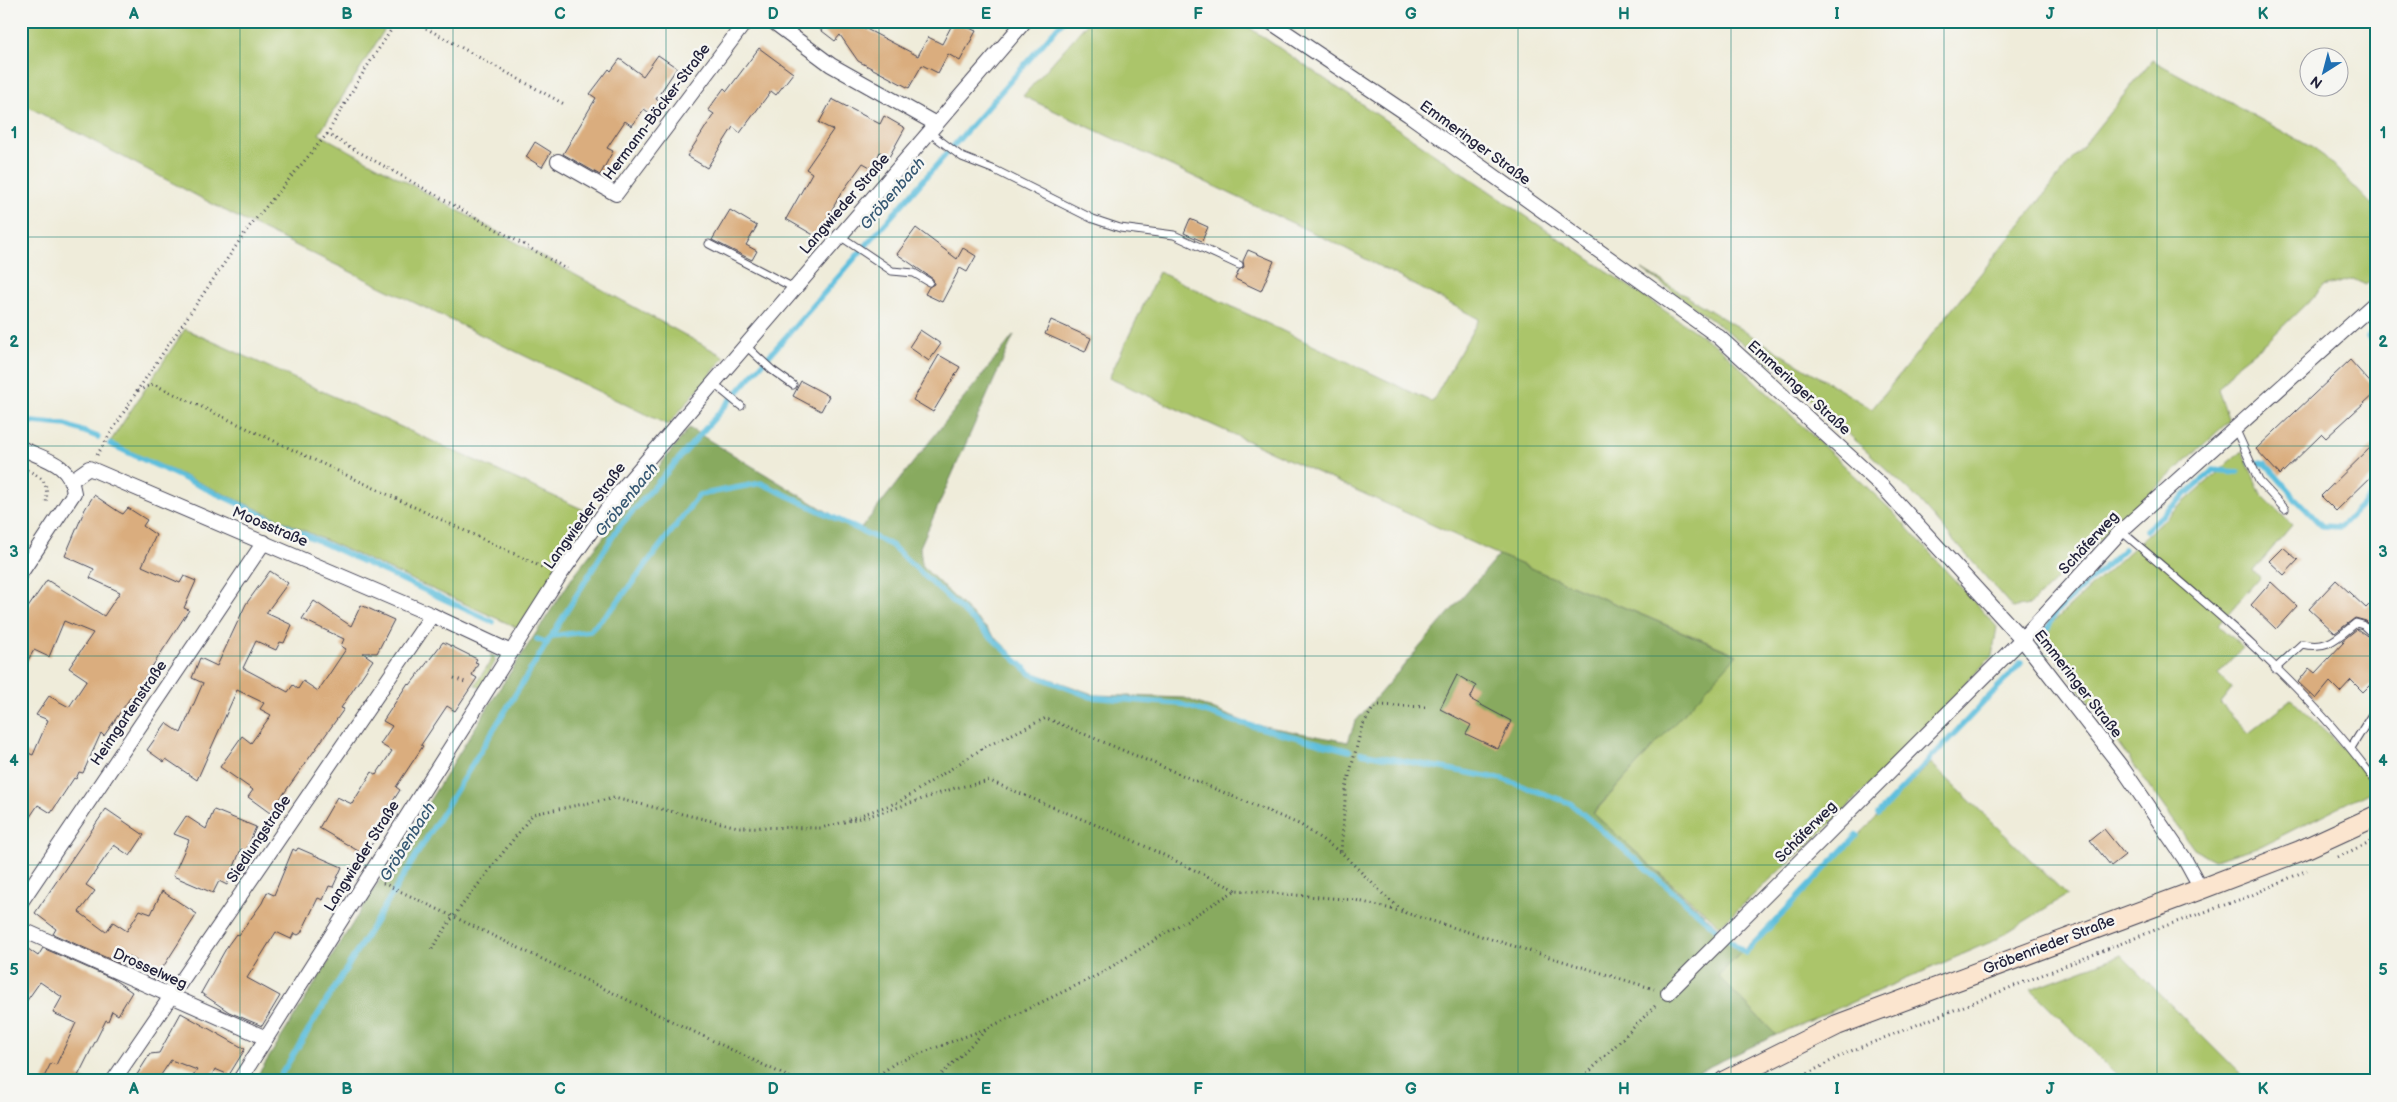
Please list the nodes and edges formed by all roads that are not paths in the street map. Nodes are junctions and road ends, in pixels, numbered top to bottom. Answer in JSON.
{"nodes":[{"id":1,"x":746,"y":21,"type":"edge"},
{"id":2,"x":772,"y":21,"type":"edge"},
{"id":3,"x":1025,"y":21,"type":"edge"},
{"id":4,"x":1269,"y":21,"type":"edge"},
{"id":5,"x":932,"y":128,"type":"junction"},
{"id":6,"x":558,"y":161,"type":"dead end"},
{"id":7,"x":839,"y":236,"type":"junction"},
{"id":8,"x":709,"y":244,"type":"dead end"},
{"id":9,"x":1240,"y":265,"type":"dead end"},
{"id":10,"x":929,"y":282,"type":"dead end"},
{"id":11,"x":794,"y":288,"type":"junction"},
{"id":12,"x":2376,"y":302,"type":"edge"},
{"id":13,"x":745,"y":345,"type":"junction"},
{"id":14,"x":793,"y":385,"type":"dead end"},
{"id":15,"x":717,"y":386,"type":"junction"},
{"id":16,"x":741,"y":406,"type":"dead end"},
{"id":17,"x":2235,"y":428,"type":"junction"},
{"id":18,"x":21,"y":448,"type":"edge"},
{"id":19,"x":72,"y":480,"type":"junction"},
{"id":20,"x":2285,"y":509,"type":"dead end"},
{"id":21,"x":2121,"y":531,"type":"junction"},
{"id":22,"x":264,"y":542,"type":"junction"},
{"id":23,"x":21,"y":573,"type":"edge"},
{"id":24,"x":432,"y":615,"type":"junction"},
{"id":25,"x":2376,"y":637,"type":"edge"},
{"id":26,"x":2022,"y":639,"type":"junction"},
{"id":27,"x":511,"y":652,"type":"junction"},
{"id":28,"x":2275,"y":669,"type":"junction"},
{"id":29,"x":2376,"y":708,"type":"edge"},
{"id":30,"x":2351,"y":748,"type":"junction"},
{"id":31,"x":2376,"y":782,"type":"edge"},
{"id":32,"x":2376,"y":816,"type":"edge"},
{"id":33,"x":2201,"y":889,"type":"junction"},
{"id":34,"x":21,"y":902,"type":"edge"},
{"id":35,"x":21,"y":929,"type":"edge"},
{"id":36,"x":1668,"y":993,"type":"road end"},
{"id":37,"x":171,"y":996,"type":"junction"},
{"id":38,"x":266,"y":1038,"type":"junction"},
{"id":39,"x":113,"y":1081,"type":"edge"},
{"id":40,"x":239,"y":1081,"type":"edge"},
{"id":41,"x":1725,"y":1081,"type":"edge"}],
"edges":[{"from":1,"to":6,"type":"street","name":"Hermann-Böcker-Straße"},
{"from":2,"to":5,"type":"street"},
{"from":3,"to":5,"type":"street","name":"Langwieder Straße"},
{"from":4,"to":26,"type":"street","name":"Emmeringer Straße"},
{"from":5,"to":7,"type":"street","name":"Langwieder Straße"},
{"from":5,"to":9,"type":"lane"},
{"from":7,"to":10,"type":"lane"},
{"from":7,"to":11,"type":"street","name":"Langwieder Straße"},
{"from":8,"to":11,"type":"lane"},
{"from":11,"to":13,"type":"street","name":"Langwieder Straße"},
{"from":12,"to":17,"type":"street","name":"Schäferweg"},
{"from":13,"to":14,"type":"lane"},
{"from":13,"to":15,"type":"street","name":"Langwieder Straße"},
{"from":15,"to":16,"type":"lane"},
{"from":15,"to":27,"type":"street","name":"Langwieder Straße"},
{"from":17,"to":20,"type":"lane"},
{"from":17,"to":21,"type":"street","name":"Schäferweg"},
{"from":18,"to":19,"type":"street"},
{"from":19,"to":22,"type":"street","name":"Moosstraße"},
{"from":19,"to":23,"type":"street"},
{"from":21,"to":26,"type":"street","name":"Schäferweg"},
{"from":21,"to":28,"type":"lane"},
{"from":22,"to":24,"type":"street","name":"Moosstraße"},
{"from":22,"to":34,"type":"street","name":"Heimgartenstraße"},
{"from":24,"to":27,"type":"street","name":"Moosstraße"},
{"from":24,"to":37,"type":"street","name":"Siedlungstraße"},
{"from":25,"to":28,"type":"lane"},
{"from":26,"to":33,"type":"street","name":"Emmeringer Straße"},
{"from":26,"to":36,"type":"street","name":"Schäferweg"},
{"from":27,"to":38,"type":"street","name":"Langwieder Straße"},
{"from":28,"to":30,"type":"lane"},
{"from":29,"to":30,"type":"lane"},
{"from":30,"to":31,"type":"lane"},
{"from":32,"to":33,"type":"street","name":"Gröbenrieder Straße"},
{"from":33,"to":41,"type":"street","name":"Gröbenrieder Straße"},
{"from":35,"to":37,"type":"street","name":"Drosselweg"},
{"from":37,"to":38,"type":"street","name":"Drosselweg"},
{"from":37,"to":39,"type":"street","name":"Siedlungstraße"},
{"from":38,"to":40,"type":"street","name":"Langwieder Straße"}]}
